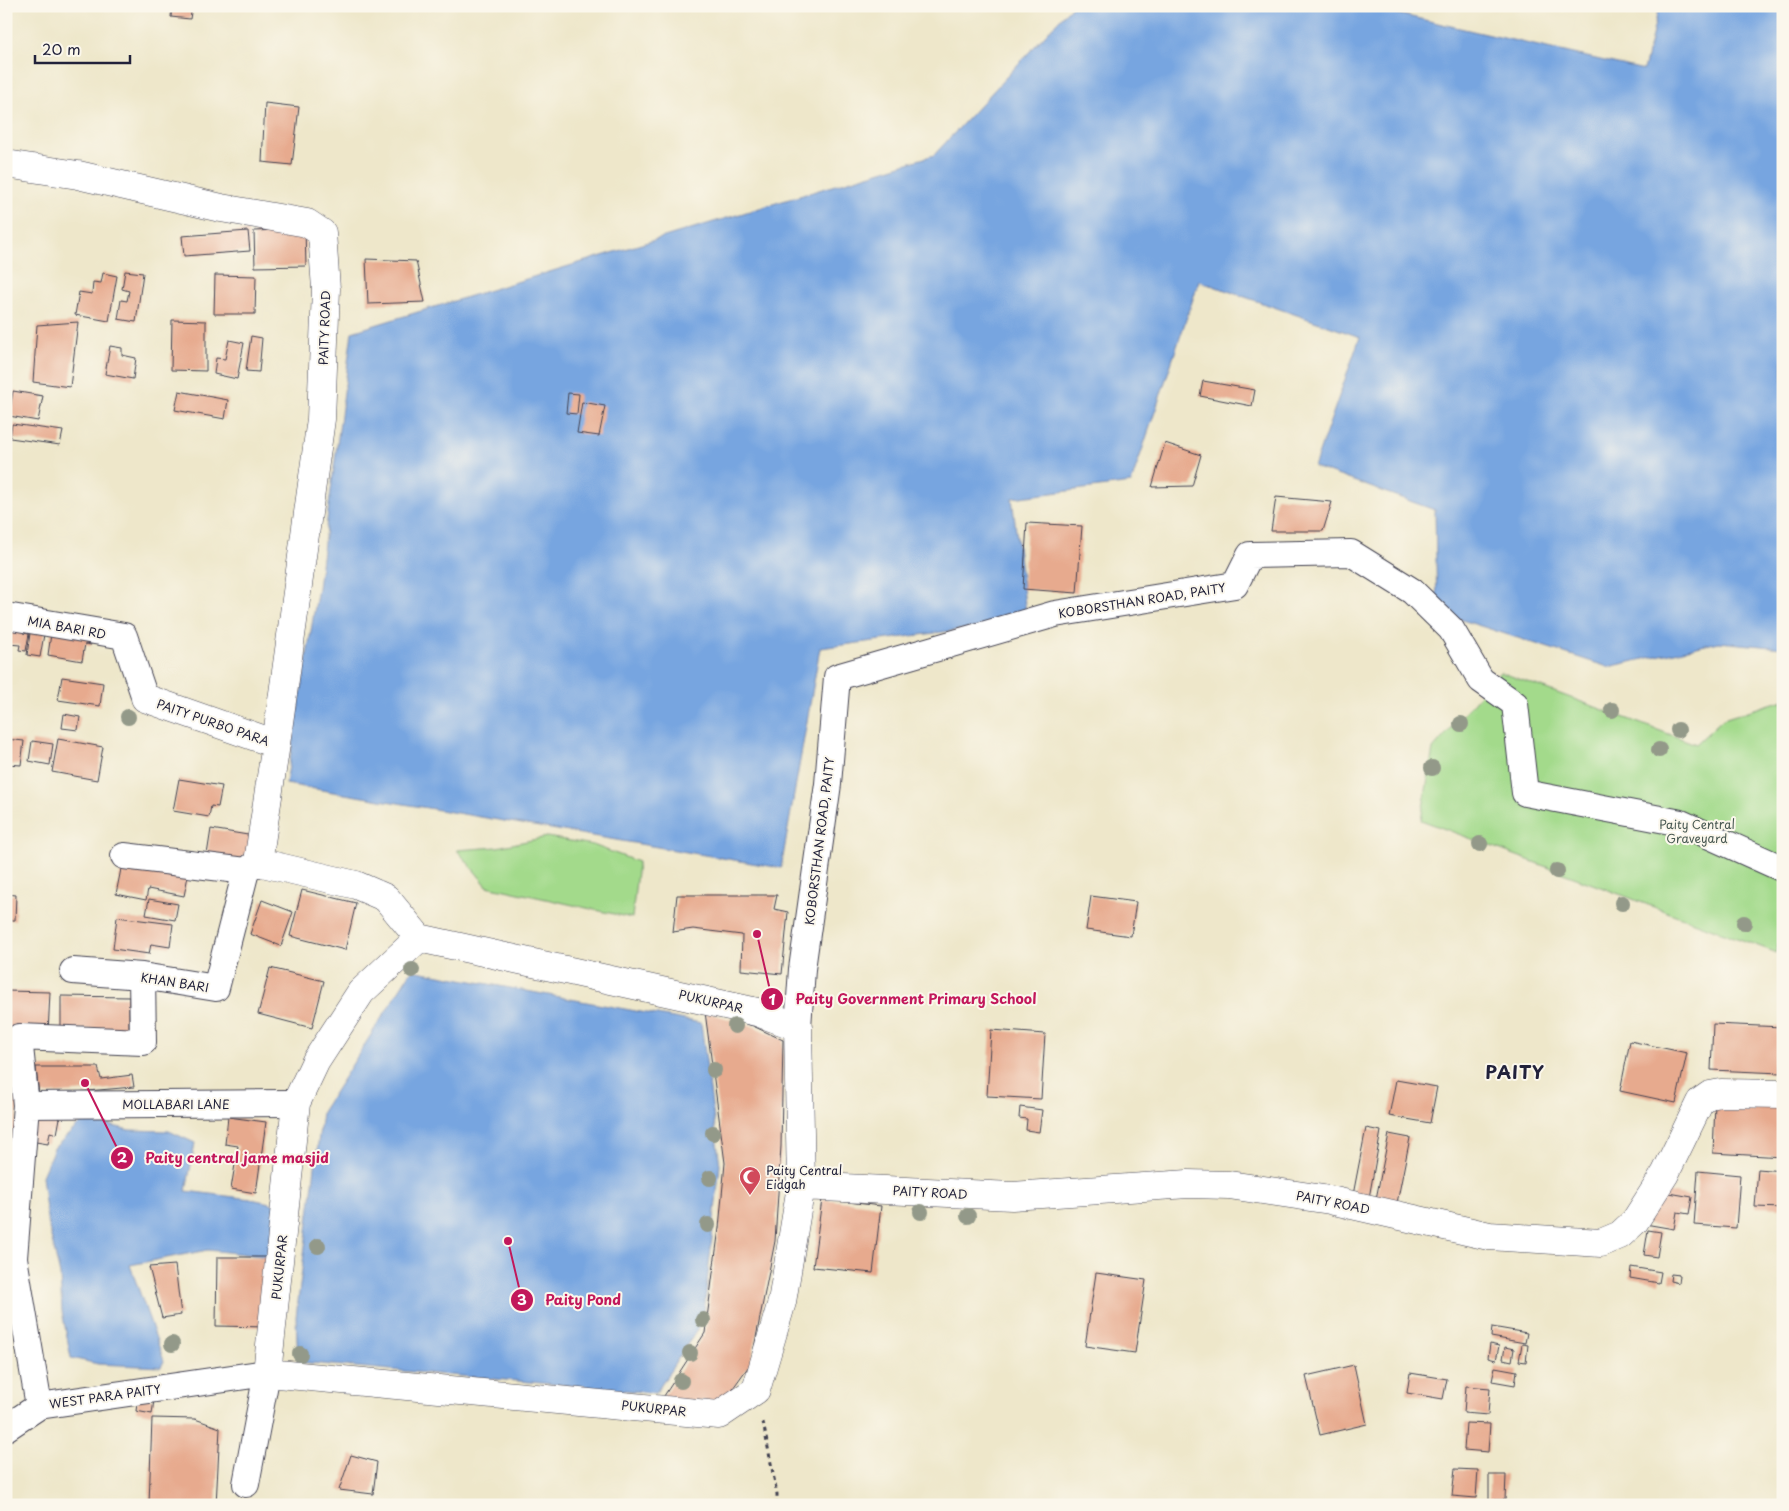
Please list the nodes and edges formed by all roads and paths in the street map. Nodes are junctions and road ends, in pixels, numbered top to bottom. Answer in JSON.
{"nodes":[{"id":1,"x":6,"y":164,"type":"edge"},
{"id":2,"x":6,"y":616,"type":"edge"},
{"id":3,"x":145,"y":698,"type":"joint"},
{"id":4,"x":276,"y":744,"type":"junction"},
{"id":5,"x":124,"y":856,"type":"dead end"},
{"id":6,"x":252,"y":866,"type":"junction"},
{"id":7,"x":1783,"y":869,"type":"edge"},
{"id":8,"x":419,"y":938,"type":"junction"},
{"id":9,"x":73,"y":971,"type":"dead end"},
{"id":10,"x":142,"y":976,"type":"junction"},
{"id":11,"x":798,"y":1027,"type":"junction"},
{"id":12,"x":1783,"y":1094,"type":"edge"},
{"id":13,"x":296,"y":1103,"type":"junction"},
{"id":14,"x":26,"y":1105,"type":"junction"},
{"id":15,"x":801,"y":1186,"type":"junction"},
{"id":16,"x":10,"y":1257,"type":"edge"},
{"id":17,"x":268,"y":1373,"type":"junction"},
{"id":18,"x":756,"y":1390,"type":"junction"},
{"id":19,"x":39,"y":1406,"type":"junction"},
{"id":20,"x":6,"y":1428,"type":"edge"},
{"id":21,"x":246,"y":1484,"type":"dead end"},
{"id":22,"x":776,"y":1505,"type":"edge"}],
"edges":[{"from":1,"to":4,"type":"street","name":"PAITY ROAD"},
{"from":2,"to":3,"type":"street","name":"MIA BARI RD"},
{"from":3,"to":4,"type":"street","name":"PAITY PURBO PARA"},
{"from":4,"to":6,"type":"street","name":"PAITY PURBO PARA"},
{"from":5,"to":6,"type":"street"},
{"from":6,"to":8,"type":"street"},
{"from":6,"to":10,"type":"street","name":"KHAN BARI"},
{"from":7,"to":11,"type":"street","name":"KOBORSTHAN ROAD, PAITY"},
{"from":8,"to":11,"type":"street","name":"PUKURPAR"},
{"from":8,"to":13,"type":"street","name":"PUKURPAR"},
{"from":9,"to":10,"type":"street","name":"KHAN BARI"},
{"from":10,"to":14,"type":"street"},
{"from":11,"to":15,"type":"street"},
{"from":12,"to":15,"type":"street","name":"PAITY ROAD"},
{"from":13,"to":14,"type":"street","name":"MOLLABARI LANE"},
{"from":13,"to":17,"type":"street","name":"PUKURPAR"},
{"from":14,"to":16,"type":"street"},
{"from":15,"to":18,"type":"street"},
{"from":16,"to":19,"type":"street","name":"WEST PARA PAITY"},
{"from":17,"to":18,"type":"street","name":"PUKURPAR"},
{"from":17,"to":19,"type":"street","name":"WEST PARA PAITY"},
{"from":17,"to":21,"type":"street"},
{"from":18,"to":22,"type":"path"},
{"from":19,"to":20,"type":"street"}]}
